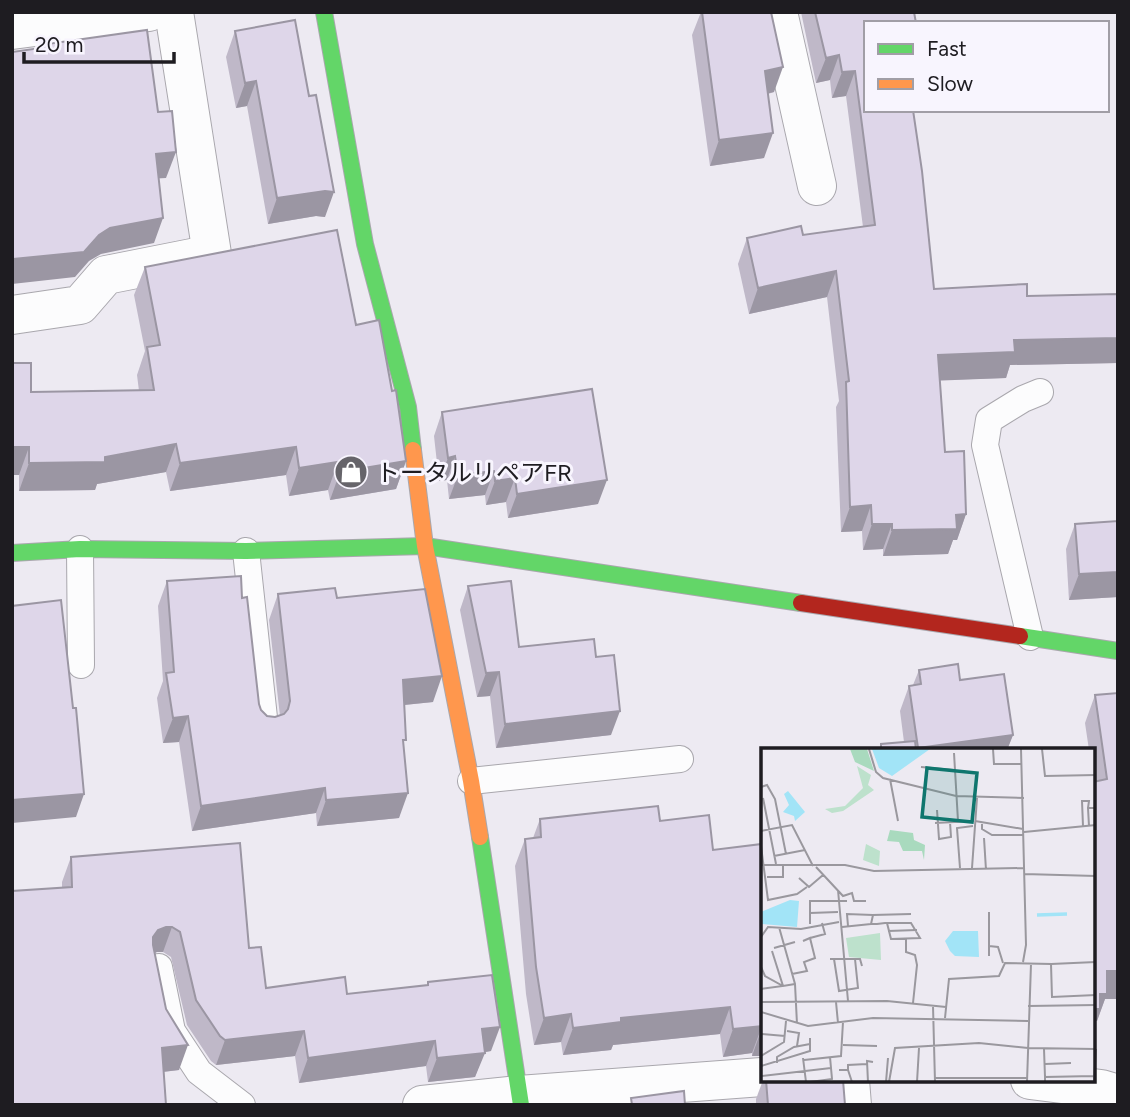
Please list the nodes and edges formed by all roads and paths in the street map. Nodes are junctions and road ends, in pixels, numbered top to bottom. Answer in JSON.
{"nodes":[{"id":1,"x":149,"y":12,"type":"edge"},
{"id":2,"x":174,"y":12,"type":"edge"},
{"id":3,"x":324,"y":12,"type":"edge"},
{"id":4,"x":778,"y":12,"type":"edge"},
{"id":5,"x":12,"y":30,"type":"edge"},
{"id":6,"x":817,"y":186,"type":"dead end"},
{"id":7,"x":252,"y":248,"type":"edge"},
{"id":8,"x":212,"y":254,"type":"junction"},
{"id":9,"x":12,"y":315,"type":"edge"},
{"id":10,"x":1040,"y":392,"type":"dead end"},
{"id":11,"x":425,"y":546,"type":"junction"},
{"id":12,"x":80,"y":549,"type":"junction"},
{"id":13,"x":246,"y":551,"type":"junction"},
{"id":14,"x":12,"y":553,"type":"edge"},
{"id":15,"x":1030,"y":637,"type":"junction"},
{"id":16,"x":1118,"y":651,"type":"edge"},
{"id":17,"x":81,"y":665,"type":"dead end"},
{"id":18,"x":265,"y":727,"type":"edge"},
{"id":19,"x":680,"y":759,"type":"dead end"},
{"id":20,"x":471,"y":781,"type":"junction"},
{"id":21,"x":159,"y":967,"type":"edge"},
{"id":22,"x":761,"y":1077,"type":"edge"},
{"id":23,"x":856,"y":1082,"type":"edge"},
{"id":24,"x":1046,"y":1082,"type":"edge"},
{"id":25,"x":699,"y":1093,"type":"edge"},
{"id":26,"x":1118,"y":1094,"type":"edge"},
{"id":27,"x":520,"y":1100,"type":"edge"},
{"id":28,"x":242,"y":1105,"type":"edge"},
{"id":29,"x":422,"y":1105,"type":"edge"},
{"id":30,"x":858,"y":1105,"type":"edge"}],
"edges":[{"from":1,"to":5,"type":"street"},
{"from":2,"to":8,"type":"street"},
{"from":3,"to":11,"type":"street"},
{"from":4,"to":6,"type":"street"},
{"from":7,"to":8,"type":"street"},
{"from":8,"to":9,"type":"street"},
{"from":10,"to":15,"type":"lane"},
{"from":11,"to":13,"type":"street"},
{"from":11,"to":15,"type":"street"},
{"from":11,"to":20,"type":"street"},
{"from":12,"to":13,"type":"street"},
{"from":12,"to":14,"type":"street"},
{"from":12,"to":17,"type":"lane"},
{"from":13,"to":18,"type":"lane"},
{"from":15,"to":16,"type":"street"},
{"from":19,"to":20,"type":"lane"},
{"from":20,"to":27,"type":"street"},
{"from":21,"to":28,"type":"lane"},
{"from":22,"to":25,"type":"street"},
{"from":23,"to":30,"type":"lane"},
{"from":24,"to":26,"type":"street"},
{"from":25,"to":27,"type":"street"},
{"from":27,"to":29,"type":"street"}]}
